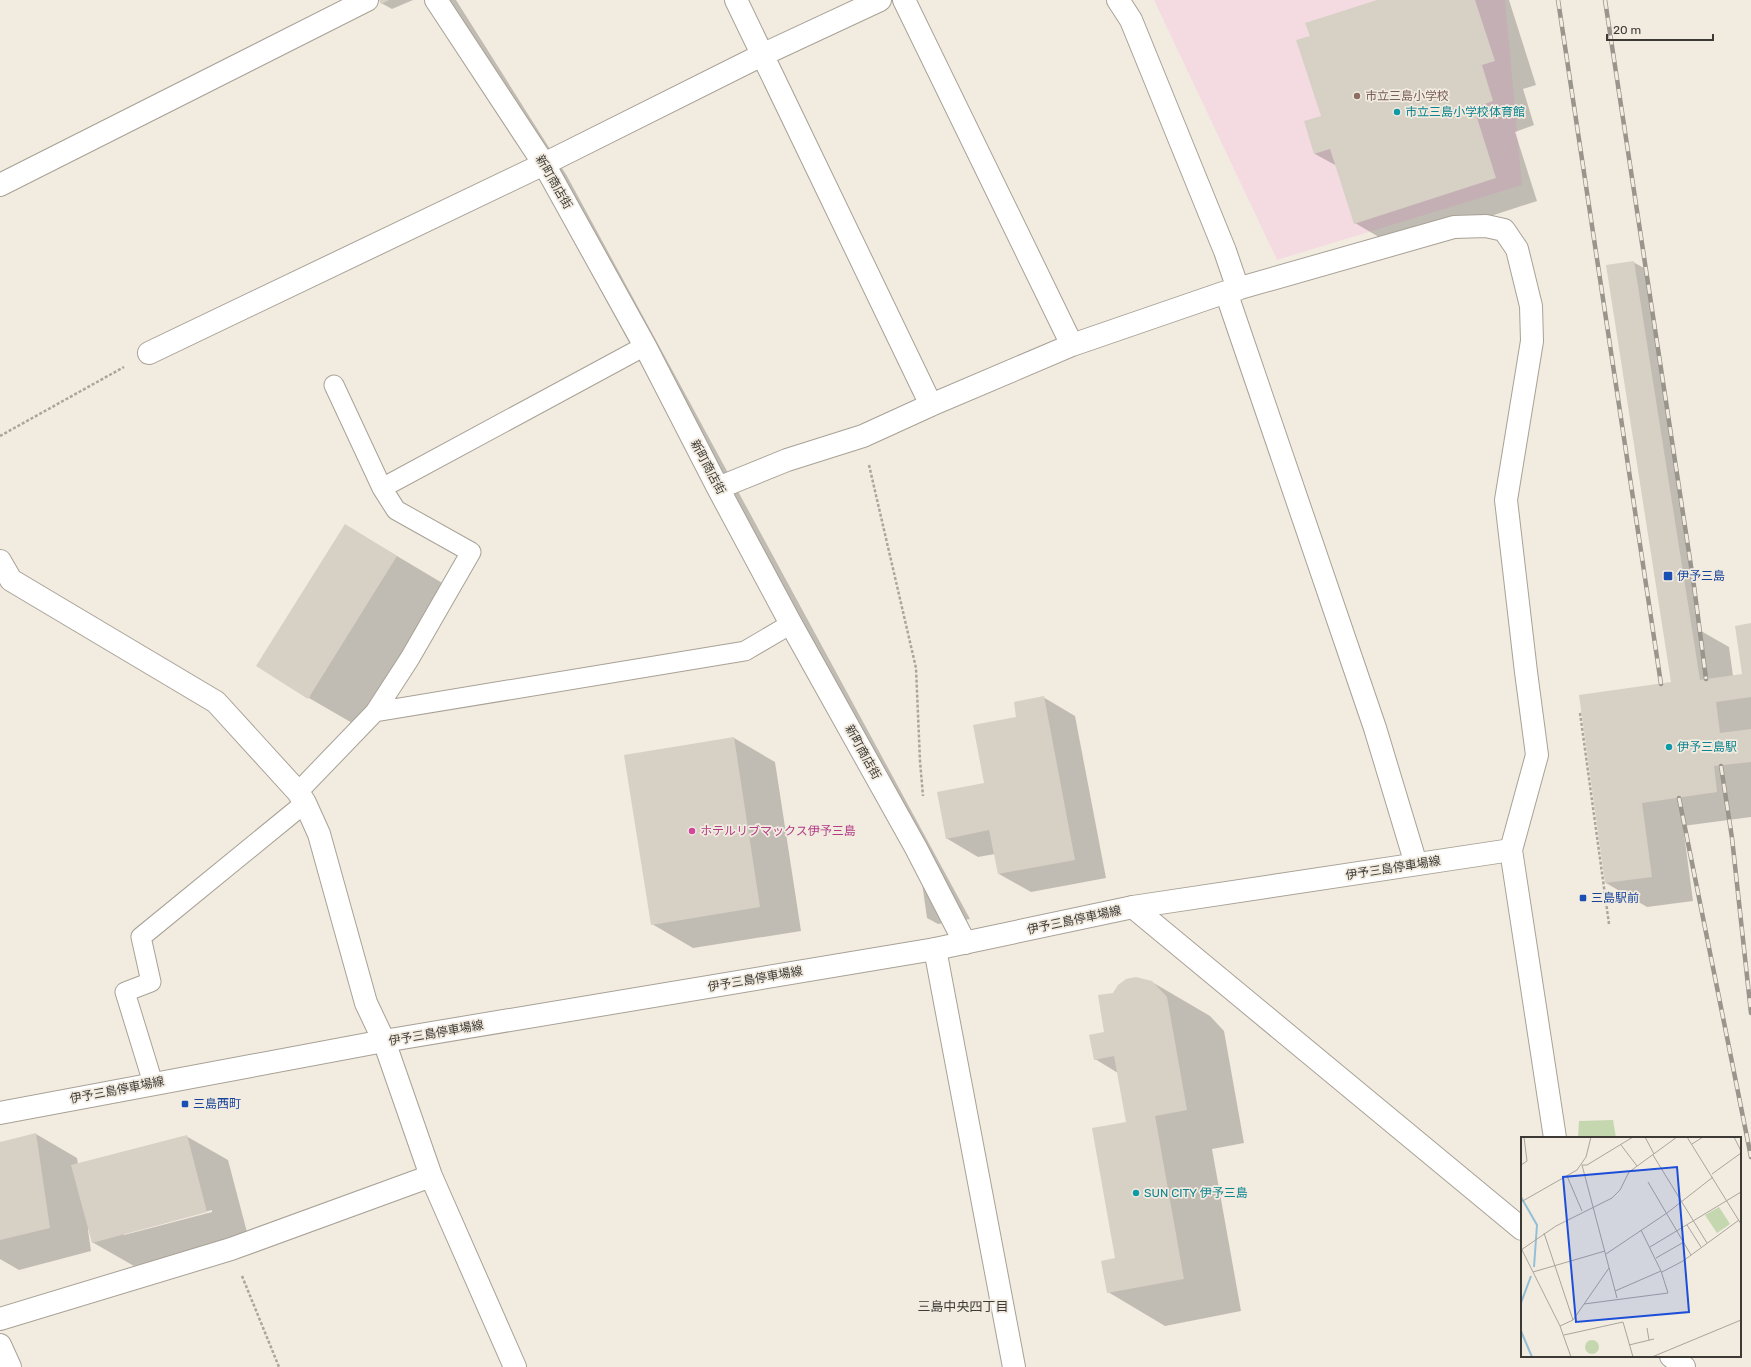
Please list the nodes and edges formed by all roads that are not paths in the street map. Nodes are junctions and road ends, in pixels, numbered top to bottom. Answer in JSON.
{"nodes":[{"id":1,"x":367,"y":0,"type":"edge"},
{"id":2,"x":436,"y":0,"type":"edge"},
{"id":3,"x":736,"y":0,"type":"edge"},
{"id":4,"x":880,"y":0,"type":"edge"},
{"id":5,"x":904,"y":0,"type":"edge"},
{"id":6,"x":1118,"y":0,"type":"edge"},
{"id":7,"x":762,"y":55,"type":"junction"},
{"id":8,"x":544,"y":164,"type":"junction"},
{"id":9,"x":0,"y":185,"type":"edge"},
{"id":10,"x":1232,"y":290,"type":"junction"},
{"id":11,"x":1072,"y":345,"type":"junction"},
{"id":12,"x":645,"y":346,"type":"junction"},
{"id":13,"x":149,"y":353,"type":"road end"},
{"id":14,"x":334,"y":385,"type":"dead end"},
{"id":15,"x":931,"y":405,"type":"junction"},
{"id":16,"x":382,"y":488,"type":"junction"},
{"id":17,"x":718,"y":488,"type":"junction"},
{"id":18,"x":0,"y":561,"type":"edge"},
{"id":19,"x":791,"y":624,"type":"junction"},
{"id":20,"x":375,"y":712,"type":"junction"},
{"id":21,"x":301,"y":797,"type":"junction"},
{"id":22,"x":1511,"y":850,"type":"junction"},
{"id":23,"x":1416,"y":864,"type":"junction"},
{"id":24,"x":1133,"y":907,"type":"junction"},
{"id":25,"x":965,"y":943,"type":"junction"},
{"id":26,"x":935,"y":949,"type":"junction"},
{"id":27,"x":384,"y":1042,"type":"junction"},
{"id":28,"x":153,"y":1083,"type":"junction"},
{"id":29,"x":0,"y":1113,"type":"edge"},
{"id":30,"x":1555,"y":1137,"type":"edge"},
{"id":31,"x":431,"y":1176,"type":"junction"},
{"id":32,"x":1521,"y":1228,"type":"edge"},
{"id":33,"x":0,"y":1319,"type":"edge"},
{"id":34,"x":0,"y":1345,"type":"edge"},
{"id":35,"x":1672,"y":1357,"type":"edge"},
{"id":36,"x":10,"y":1367,"type":"edge"},
{"id":37,"x":515,"y":1367,"type":"edge"},
{"id":38,"x":1014,"y":1367,"type":"edge"},
{"id":39,"x":1684,"y":1367,"type":"edge"}],
"edges":[{"from":1,"to":9,"type":"main road"},
{"from":2,"to":8,"type":"main road","name":"新町商店街"},
{"from":3,"to":7,"type":"main road"},
{"from":4,"to":7,"type":"main road"},
{"from":5,"to":11,"type":"main road"},
{"from":6,"to":10,"type":"main road"},
{"from":7,"to":8,"type":"main road"},
{"from":7,"to":15,"type":"main road"},
{"from":8,"to":12,"type":"main road","name":"新町商店街"},
{"from":8,"to":13,"type":"main road"},
{"from":10,"to":11,"type":"main road"},
{"from":10,"to":22,"type":"main road"},
{"from":10,"to":23,"type":"main road"},
{"from":11,"to":15,"type":"main road"},
{"from":12,"to":16,"type":"lane"},
{"from":12,"to":17,"type":"main road","name":"新町商店街"},
{"from":14,"to":16,"type":"lane"},
{"from":15,"to":17,"type":"main road"},
{"from":16,"to":20,"type":"lane"},
{"from":17,"to":19,"type":"main road","name":"新町商店街"},
{"from":18,"to":21,"type":"main road"},
{"from":19,"to":20,"type":"lane"},
{"from":19,"to":25,"type":"main road","name":"新町商店街"},
{"from":20,"to":21,"type":"lane"},
{"from":21,"to":27,"type":"main road"},
{"from":21,"to":28,"type":"lane"},
{"from":22,"to":23,"type":"main road","name":"伊予三島停車場線"},
{"from":22,"to":30,"type":"main road"},
{"from":23,"to":24,"type":"main road","name":"伊予三島停車場線"},
{"from":24,"to":25,"type":"main road","name":"伊予三島停車場線"},
{"from":24,"to":32,"type":"main road"},
{"from":25,"to":26,"type":"main road","name":"伊予三島停車場線"},
{"from":26,"to":27,"type":"main road","name":"伊予三島停車場線"},
{"from":26,"to":38,"type":"main road"},
{"from":27,"to":28,"type":"main road","name":"伊予三島停車場線"},
{"from":27,"to":31,"type":"main road"},
{"from":28,"to":29,"type":"main road","name":"伊予三島停車場線"},
{"from":31,"to":33,"type":"main road"},
{"from":31,"to":37,"type":"main road"},
{"from":34,"to":36,"type":"main road"},
{"from":35,"to":39,"type":"main road"}]}
